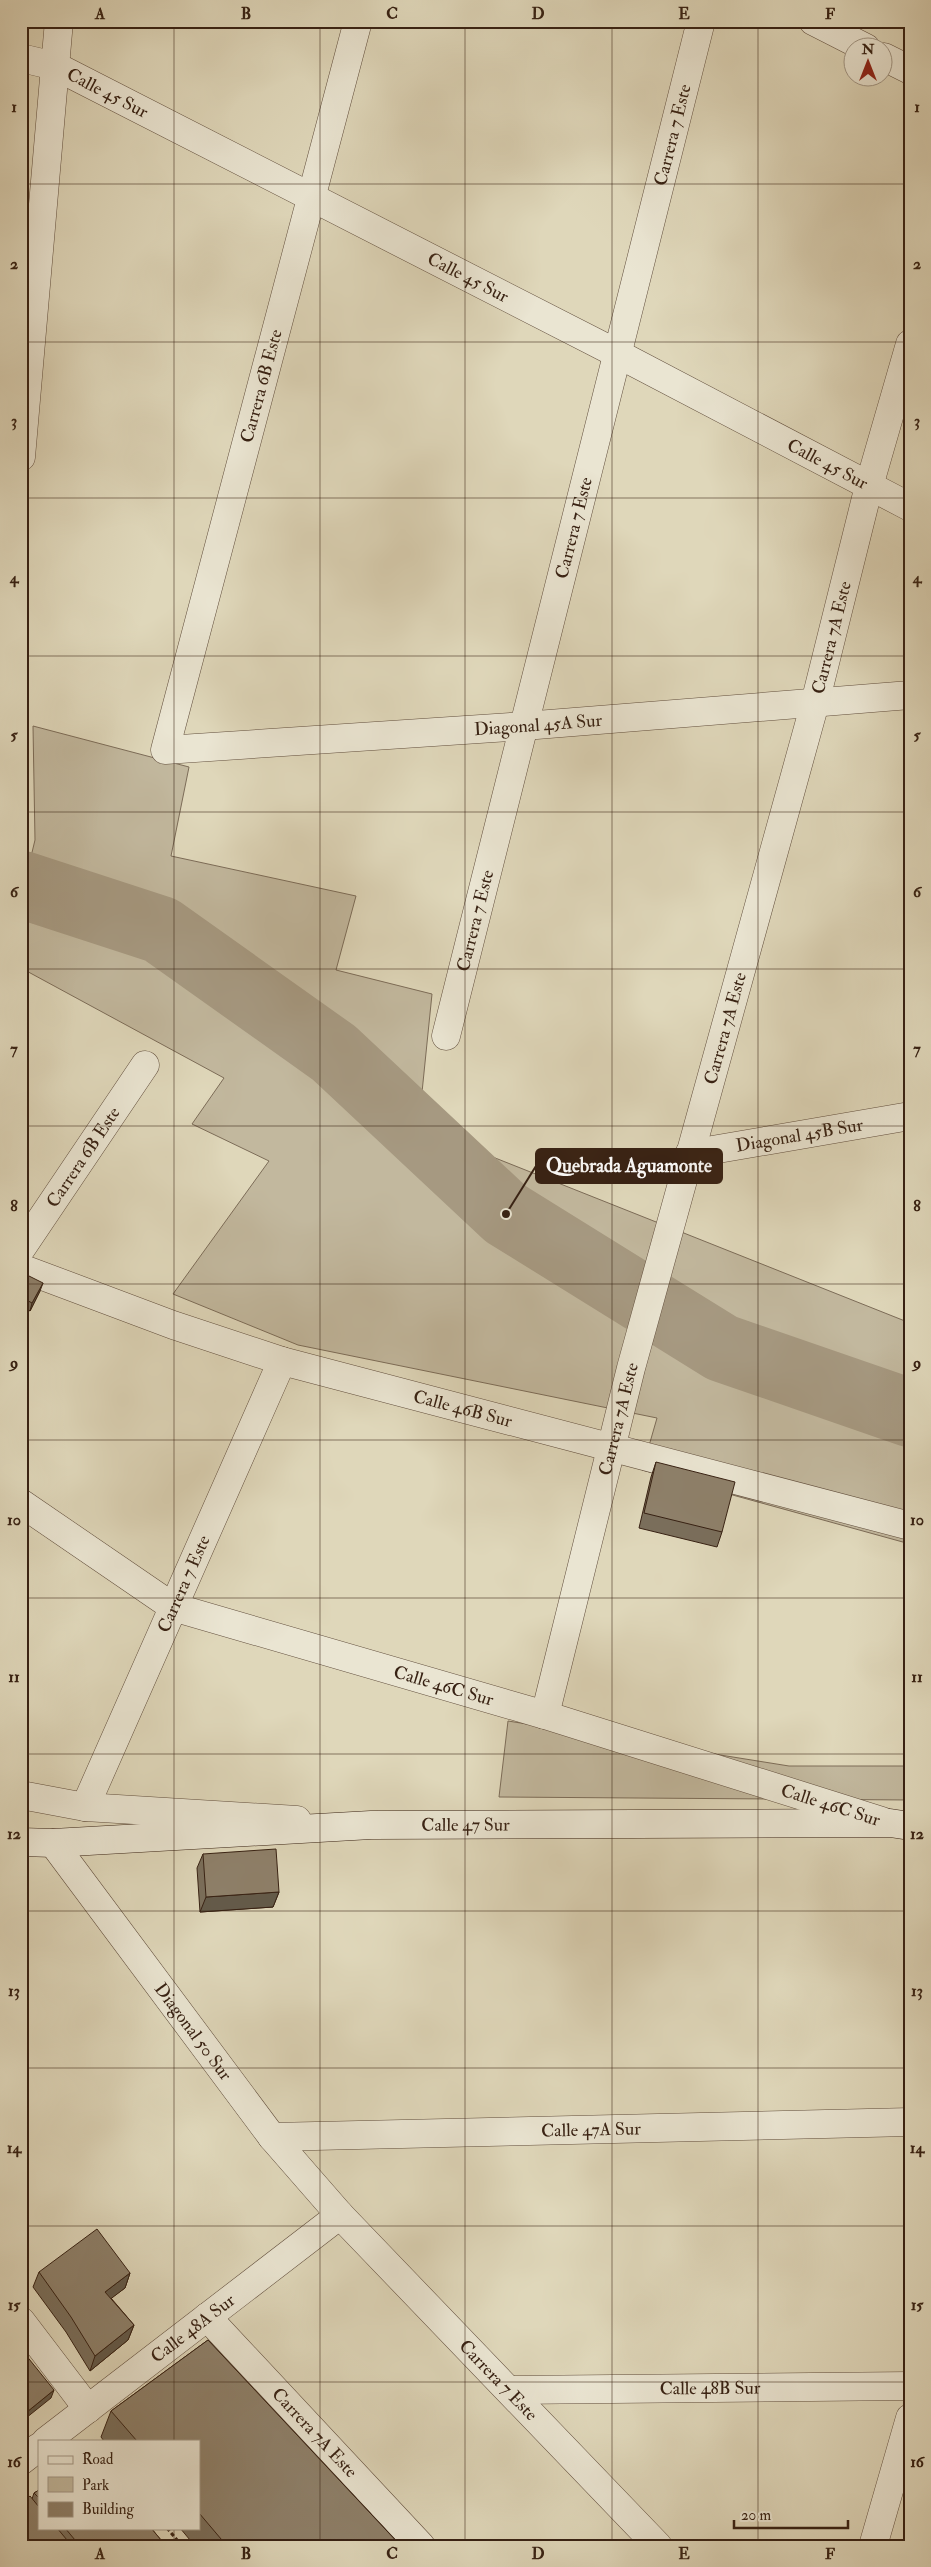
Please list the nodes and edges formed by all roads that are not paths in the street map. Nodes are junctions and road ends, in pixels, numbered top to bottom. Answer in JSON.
{"nodes":[{"id":1,"x":59,"y":21,"type":"edge"},
{"id":2,"x":358,"y":21,"type":"edge"},
{"id":3,"x":702,"y":21,"type":"edge"},
{"id":4,"x":813,"y":21,"type":"edge"},
{"id":5,"x":852,"y":35,"type":"edge"},
{"id":6,"x":21,"y":58,"type":"edge"},
{"id":7,"x":894,"y":62,"type":"edge"},
{"id":8,"x":55,"y":66,"type":"junction"},
{"id":9,"x":910,"y":70,"type":"edge"},
{"id":10,"x":311,"y":198,"type":"junction"},
{"id":11,"x":910,"y":344,"type":"edge"},
{"id":12,"x":618,"y":354,"type":"junction"},
{"id":13,"x":21,"y":457,"type":"edge"},
{"id":14,"x":869,"y":486,"type":"junction"},
{"id":15,"x":910,"y":507,"type":"edge"},
{"id":16,"x":910,"y":695,"type":"edge"},
{"id":17,"x":815,"y":703,"type":"junction"},
{"id":18,"x":524,"y":726,"type":"junction"},
{"id":19,"x":165,"y":750,"type":"joint"},
{"id":20,"x":446,"y":1036,"type":"dead end"},
{"id":21,"x":145,"y":1065,"type":"dead end"},
{"id":22,"x":910,"y":1116,"type":"edge"},
{"id":23,"x":689,"y":1154,"type":"junction"},
{"id":24,"x":21,"y":1249,"type":"edge"},
{"id":25,"x":21,"y":1268,"type":"edge"},
{"id":26,"x":282,"y":1361,"type":"junction"},
{"id":27,"x":612,"y":1447,"type":"junction"},
{"id":28,"x":21,"y":1503,"type":"edge"},
{"id":29,"x":910,"y":1526,"type":"edge"},
{"id":30,"x":173,"y":1607,"type":"junction"},
{"id":31,"x":545,"y":1714,"type":"junction"},
{"id":32,"x":21,"y":1795,"type":"edge"},
{"id":33,"x":85,"y":1806,"type":"junction"},
{"id":34,"x":371,"y":1825,"type":"junction"},
{"id":35,"x":900,"y":1825,"type":"edge"},
{"id":36,"x":21,"y":1842,"type":"edge"},
{"id":37,"x":53,"y":1843,"type":"junction"},
{"id":38,"x":910,"y":2122,"type":"edge"},
{"id":39,"x":272,"y":2137,"type":"junction"},
{"id":40,"x":340,"y":2215,"type":"junction"},
{"id":41,"x":207,"y":2317,"type":"junction"},
{"id":42,"x":21,"y":2320,"type":"edge"},
{"id":43,"x":910,"y":2386,"type":"edge"},
{"id":44,"x":511,"y":2390,"type":"junction"},
{"id":45,"x":88,"y":2409,"type":"junction"},
{"id":46,"x":910,"y":2418,"type":"edge"},
{"id":47,"x":47,"y":2440,"type":"edge"},
{"id":48,"x":38,"y":2448,"type":"edge"},
{"id":49,"x":21,"y":2461,"type":"edge"},
{"id":50,"x":421,"y":2546,"type":"edge"},
{"id":51,"x":658,"y":2546,"type":"edge"},
{"id":52,"x":873,"y":2546,"type":"edge"}],
"edges":[{"from":1,"to":8,"type":"street"},
{"from":2,"to":10,"type":"street","name":"Carrera 6B Este"},
{"from":3,"to":12,"type":"street","name":"Carrera 7 Este"},
{"from":4,"to":5,"type":"street"},
{"from":6,"to":8,"type":"street","name":"Calle 45 Sur"},
{"from":7,"to":9,"type":"street"},
{"from":8,"to":10,"type":"street","name":"Calle 45 Sur"},
{"from":8,"to":13,"type":"street"},
{"from":10,"to":12,"type":"street","name":"Calle 45 Sur"},
{"from":10,"to":19,"type":"street","name":"Carrera 6B Este"},
{"from":11,"to":14,"type":"street","name":"Carrera 7A Este"},
{"from":12,"to":14,"type":"street","name":"Calle 45 Sur"},
{"from":12,"to":18,"type":"street","name":"Carrera 7 Este"},
{"from":14,"to":15,"type":"street","name":"Calle 45 Sur"},
{"from":14,"to":17,"type":"street","name":"Carrera 7A Este"},
{"from":16,"to":17,"type":"street","name":"Diagonal 45A Sur"},
{"from":17,"to":18,"type":"street","name":"Diagonal 45A Sur"},
{"from":17,"to":23,"type":"street","name":"Carrera 7A Este"},
{"from":18,"to":19,"type":"street","name":"Diagonal 45A Sur"},
{"from":18,"to":20,"type":"street","name":"Carrera 7 Este"},
{"from":21,"to":24,"type":"street","name":"Carrera 6B Este"},
{"from":22,"to":23,"type":"street","name":"Diagonal 45B Sur"},
{"from":23,"to":27,"type":"street","name":"Carrera 7A Este"},
{"from":25,"to":26,"type":"street","name":"Calle 46B Sur"},
{"from":26,"to":27,"type":"street","name":"Calle 46B Sur"},
{"from":26,"to":30,"type":"street","name":"Carrera 7 Este"},
{"from":27,"to":29,"type":"street","name":"Calle 46B Sur"},
{"from":27,"to":31,"type":"street","name":"Carrera 7A Este"},
{"from":28,"to":30,"type":"street","name":"Calle 46C Sur"},
{"from":30,"to":31,"type":"street","name":"Calle 46C Sur"},
{"from":30,"to":33,"type":"street","name":"Carrera 7 Este"},
{"from":31,"to":35,"type":"street","name":"Calle 46C Sur"},
{"from":32,"to":33,"type":"street"},
{"from":33,"to":34,"type":"street"},
{"from":34,"to":35,"type":"street","name":"Calle 47 Sur"},
{"from":34,"to":37,"type":"street","name":"Calle 47 Sur"},
{"from":36,"to":37,"type":"street","name":"Calle 47 Sur"},
{"from":37,"to":39,"type":"street","name":"Diagonal 50 Sur"},
{"from":38,"to":39,"type":"street","name":"Calle 47A Sur"},
{"from":39,"to":40,"type":"street","name":"Diagonal 50 Sur"},
{"from":40,"to":41,"type":"street","name":"Calle 48A Sur"},
{"from":40,"to":44,"type":"street","name":"Carrera 7 Este"},
{"from":41,"to":45,"type":"street","name":"Calle 48A Sur"},
{"from":41,"to":50,"type":"street","name":"Carrera 7A Este"},
{"from":42,"to":45,"type":"street"},
{"from":43,"to":44,"type":"street","name":"Calle 48B Sur"},
{"from":44,"to":51,"type":"street","name":"Carrera 7 Este"},
{"from":45,"to":47,"type":"street","name":"Calle 48A Sur"},
{"from":46,"to":52,"type":"street"},
{"from":48,"to":49,"type":"street"}]}
